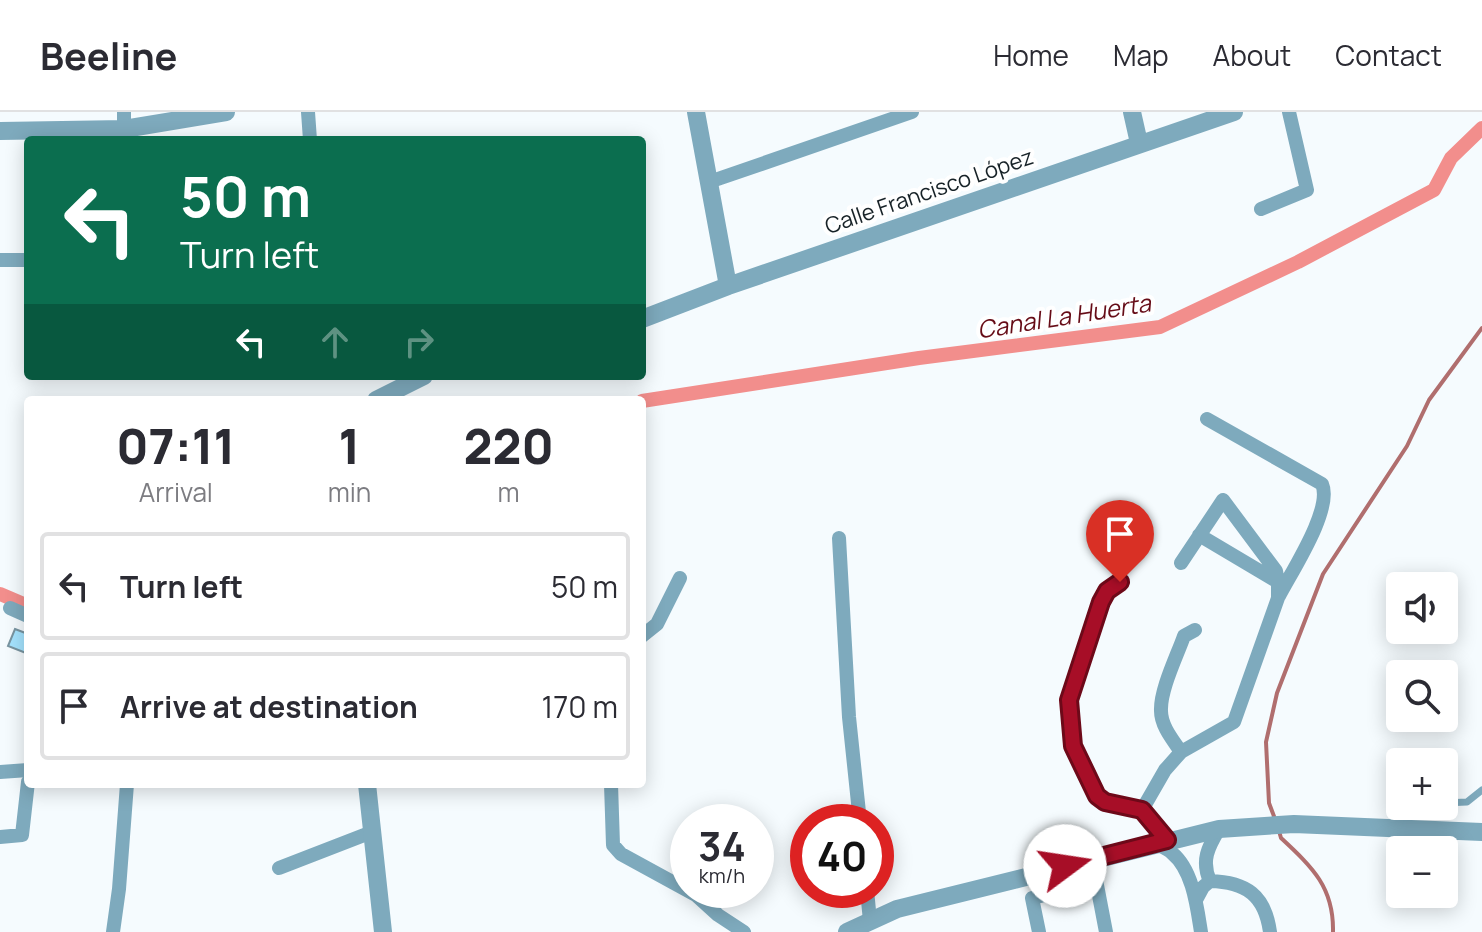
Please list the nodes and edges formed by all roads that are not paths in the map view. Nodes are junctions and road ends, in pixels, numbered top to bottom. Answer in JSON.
{"nodes":[{"id":1,"x":226,"y":112,"type":"edge"},
{"id":2,"x":308,"y":112,"type":"edge"},
{"id":3,"x":696,"y":112,"type":"edge"},
{"id":4,"x":912,"y":112,"type":"edge"},
{"id":5,"x":1132,"y":112,"type":"edge"},
{"id":6,"x":1234,"y":112,"type":"edge"},
{"id":7,"x":1289,"y":112,"type":"edge"},
{"id":8,"x":116,"y":128,"type":"edge"},
{"id":9,"x":0,"y":131,"type":"edge"},
{"id":10,"x":310,"y":136,"type":"edge"},
{"id":11,"x":1139,"y":143,"type":"junction"},
{"id":12,"x":709,"y":182,"type":"junction"},
{"id":13,"x":1261,"y":209,"type":"dead end"},
{"id":14,"x":0,"y":260,"type":"edge"},
{"id":15,"x":24,"y":260,"type":"edge"},
{"id":16,"x":728,"y":286,"type":"junction"},
{"id":17,"x":646,"y":317,"type":"edge"},
{"id":18,"x":416,"y":380,"type":"edge"},
{"id":19,"x":384,"y":396,"type":"edge"},
{"id":20,"x":1207,"y":419,"type":"dead end"},
{"id":21,"x":1199,"y":535,"type":"junction"},
{"id":22,"x":839,"y":538,"type":"dead end"},
{"id":23,"x":1181,"y":563,"type":"dead end"},
{"id":24,"x":680,"y":578,"type":"dead end"},
{"id":25,"x":1120,"y":582,"type":"dead end"},
{"id":26,"x":1278,"y":582,"type":"junction"},
{"id":27,"x":1278,"y":598,"type":"junction"},
{"id":28,"x":10,"y":608,"type":"dead end"},
{"id":29,"x":24,"y":614,"type":"edge"},
{"id":30,"x":1195,"y":630,"type":"dead end"},
{"id":31,"x":646,"y":633,"type":"edge"},
{"id":32,"x":1181,"y":752,"type":"junction"},
{"id":33,"x":24,"y":770,"type":"edge"},
{"id":34,"x":0,"y":772,"type":"edge"},
{"id":35,"x":27,"y":788,"type":"edge"},
{"id":36,"x":127,"y":788,"type":"edge"},
{"id":37,"x":367,"y":788,"type":"edge"},
{"id":38,"x":611,"y":788,"type":"edge"},
{"id":39,"x":1482,"y":790,"type":"edge"},
{"id":40,"x":1458,"y":802,"type":"edge"},
{"id":41,"x":858,"y":804,"type":"edge"},
{"id":42,"x":1142,"y":810,"type":"junction"},
{"id":43,"x":1219,"y":829,"type":"junction"},
{"id":44,"x":372,"y":832,"type":"junction"},
{"id":45,"x":1482,"y":832,"type":"edge"},
{"id":46,"x":0,"y":837,"type":"edge"},
{"id":47,"x":1161,"y":842,"type":"junction"},
{"id":48,"x":1092,"y":859,"type":"junction"},
{"id":49,"x":279,"y":868,"type":"dead end"},
{"id":50,"x":1210,"y":881,"type":"junction"},
{"id":51,"x":1096,"y":883,"type":"junction"},
{"id":52,"x":1196,"y":900,"type":"junction"},
{"id":53,"x":869,"y":908,"type":"edge"},
{"id":54,"x":870,"y":921,"type":"junction"},
{"id":55,"x":113,"y":932,"type":"edge"},
{"id":56,"x":383,"y":932,"type":"edge"},
{"id":57,"x":744,"y":932,"type":"edge"},
{"id":58,"x":847,"y":932,"type":"edge"},
{"id":59,"x":1039,"y":932,"type":"edge"},
{"id":60,"x":1106,"y":932,"type":"edge"},
{"id":61,"x":1201,"y":932,"type":"edge"},
{"id":62,"x":1270,"y":932,"type":"edge"}],
"edges":[{"from":1,"to":8,"type":"street"},
{"from":2,"to":10,"type":"street"},
{"from":3,"to":12,"type":"street"},
{"from":4,"to":12,"type":"street"},
{"from":5,"to":11,"type":"street"},
{"from":6,"to":11,"type":"street","name":"Calle Francisco López"},
{"from":7,"to":13,"type":"street"},
{"from":8,"to":9,"type":"street"},
{"from":11,"to":16,"type":"street","name":"Calle Francisco López"},
{"from":12,"to":16,"type":"street"},
{"from":14,"to":15,"type":"street"},
{"from":16,"to":17,"type":"street","name":"Calle Francisco López"},
{"from":18,"to":19,"type":"street"},
{"from":20,"to":27,"type":"street"},
{"from":21,"to":23,"type":"street"},
{"from":21,"to":26,"type":"street"},
{"from":21,"to":26,"type":"street"},
{"from":22,"to":41,"type":"street"},
{"from":24,"to":31,"type":"street"},
{"from":25,"to":42,"type":"street"},
{"from":26,"to":27,"type":"street"},
{"from":27,"to":32,"type":"street"},
{"from":28,"to":29,"type":"street"},
{"from":30,"to":32,"type":"street"},
{"from":32,"to":42,"type":"street"},
{"from":33,"to":34,"type":"street"},
{"from":35,"to":46,"type":"street"},
{"from":36,"to":55,"type":"street"},
{"from":37,"to":44,"type":"street"},
{"from":38,"to":57,"type":"street"},
{"from":39,"to":40,"type":"lane"},
{"from":42,"to":47,"type":"street"},
{"from":43,"to":45,"type":"street"},
{"from":43,"to":47,"type":"street"},
{"from":43,"to":50,"type":"street"},
{"from":44,"to":49,"type":"street"},
{"from":44,"to":56,"type":"street"},
{"from":47,"to":48,"type":"street"},
{"from":47,"to":52,"type":"street"},
{"from":48,"to":51,"type":"street"},
{"from":48,"to":54,"type":"street"},
{"from":50,"to":52,"type":"street"},
{"from":50,"to":62,"type":"street"},
{"from":51,"to":59,"type":"street"},
{"from":51,"to":60,"type":"street"},
{"from":52,"to":61,"type":"street"},
{"from":53,"to":54,"type":"street"},
{"from":54,"to":58,"type":"street"}]}
